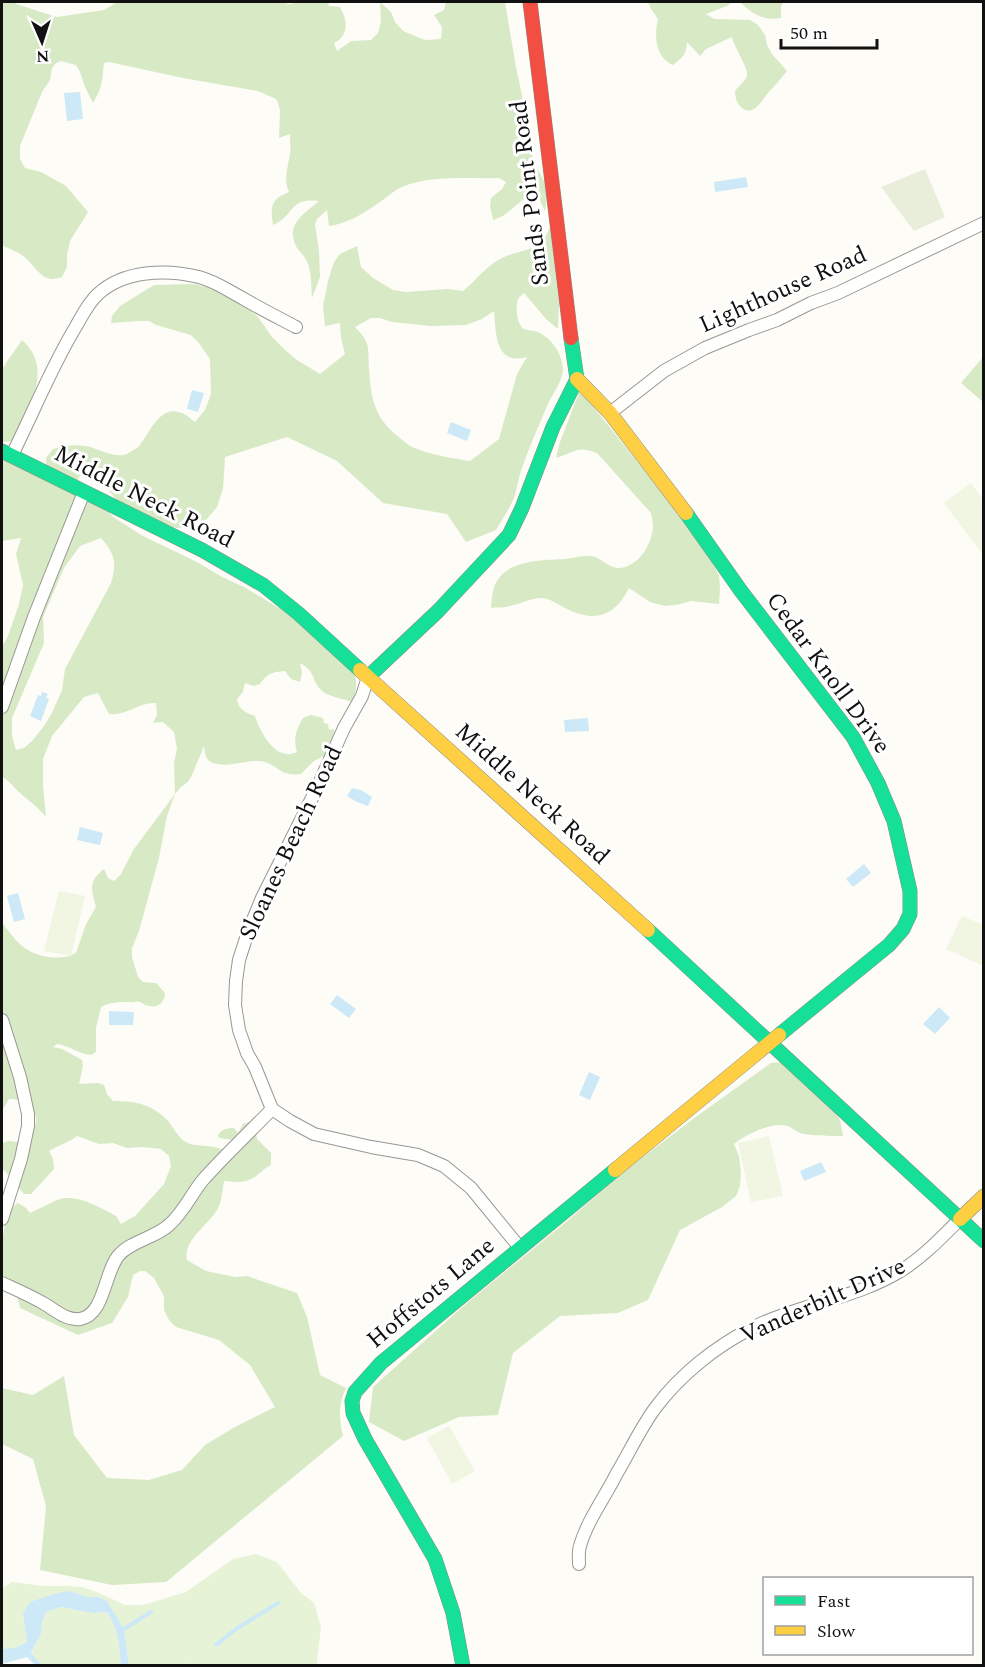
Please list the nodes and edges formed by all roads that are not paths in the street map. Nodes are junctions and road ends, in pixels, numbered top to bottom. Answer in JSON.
{"nodes":[{"id":1,"x":530,"y":2,"type":"edge"},
{"id":2,"x":984,"y":223,"type":"edge"},
{"id":3,"x":296,"y":327,"type":"dead end"},
{"id":4,"x":577,"y":379,"type":"junction"},
{"id":5,"x":610,"y":413,"type":"junction"},
{"id":6,"x":7,"y":453,"type":"edge"},
{"id":7,"x":84,"y":492,"type":"junction"},
{"id":8,"x":368,"y":676,"type":"junction"},
{"id":9,"x":2,"y":707,"type":"edge"},
{"id":10,"x":2,"y":1020,"type":"edge"},
{"id":11,"x":771,"y":1043,"type":"junction"},
{"id":12,"x":272,"y":1109,"type":"junction"},
{"id":13,"x":984,"y":1196,"type":"edge"},
{"id":14,"x":2,"y":1219,"type":"edge"},
{"id":15,"x":960,"y":1219,"type":"junction"},
{"id":16,"x":984,"y":1241,"type":"edge"},
{"id":17,"x":520,"y":1248,"type":"junction"},
{"id":18,"x":2,"y":1282,"type":"edge"},
{"id":19,"x":579,"y":1564,"type":"dead end"},
{"id":20,"x":463,"y":1665,"type":"edge"}],
"edges":[{"from":1,"to":4,"type":"street","name":"Sands Point Road"},
{"from":2,"to":5,"type":"street","name":"Lighthouse Road"},
{"from":3,"to":6,"type":"street"},
{"from":4,"to":5,"type":"street"},
{"from":4,"to":8,"type":"street"},
{"from":5,"to":11,"type":"street","name":"Cedar Knoll Drive"},
{"from":6,"to":7,"type":"street","name":"Middle Neck Road"},
{"from":7,"to":8,"type":"street","name":"Middle Neck Road"},
{"from":7,"to":9,"type":"street"},
{"from":8,"to":11,"type":"street","name":"Middle Neck Road"},
{"from":8,"to":12,"type":"street","name":"Sloanes Beach Road"},
{"from":10,"to":14,"type":"street"},
{"from":11,"to":15,"type":"street","name":"Middle Neck Road"},
{"from":11,"to":17,"type":"street","name":"Hoffstots Lane"},
{"from":12,"to":17,"type":"street"},
{"from":12,"to":18,"type":"street"},
{"from":13,"to":15,"type":"street"},
{"from":15,"to":16,"type":"street","name":"Middle Neck Road"},
{"from":15,"to":19,"type":"street","name":"Vanderbilt Drive"},
{"from":17,"to":20,"type":"street","name":"Hoffstots Lane"}]}
